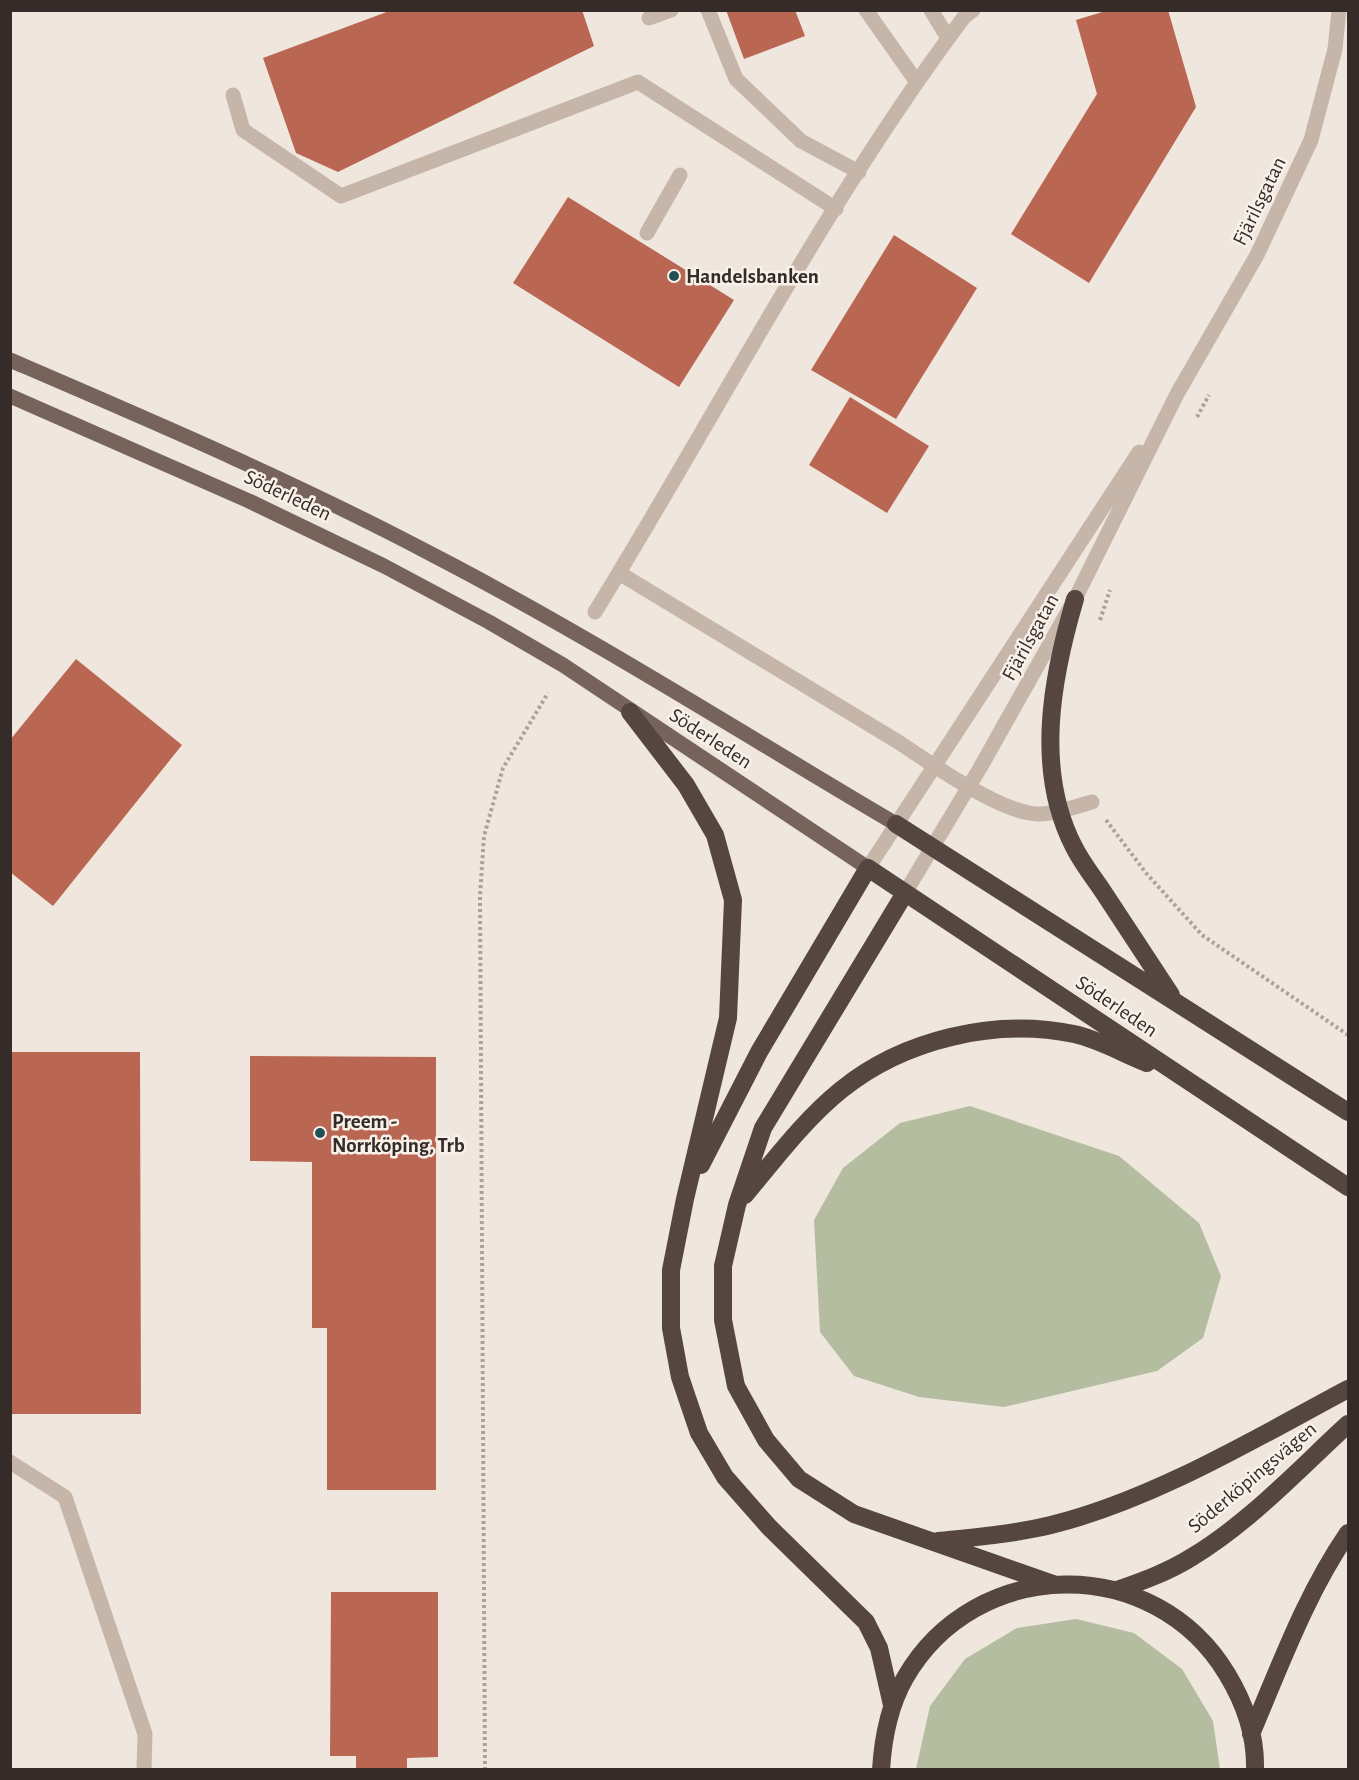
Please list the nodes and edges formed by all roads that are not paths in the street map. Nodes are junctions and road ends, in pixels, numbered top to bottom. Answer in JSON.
{"nodes":[{"id":1,"x":671,"y":10,"type":"edge"},
{"id":2,"x":708,"y":10,"type":"edge"},
{"id":3,"x":866,"y":10,"type":"edge"},
{"id":4,"x":931,"y":10,"type":"edge"},
{"id":5,"x":973,"y":10,"type":"edge"},
{"id":6,"x":1339,"y":10,"type":"edge"},
{"id":7,"x":649,"y":18,"type":"dead end"},
{"id":8,"x":948,"y":38,"type":"junction"},
{"id":9,"x":916,"y":81,"type":"junction"},
{"id":10,"x":233,"y":96,"type":"dead end"},
{"id":11,"x":859,"y":172,"type":"junction"},
{"id":12,"x":680,"y":175,"type":"dead end"},
{"id":13,"x":836,"y":209,"type":"junction"},
{"id":14,"x":647,"y":233,"type":"dead end"},
{"id":15,"x":10,"y":360,"type":"edge"},
{"id":16,"x":1177,"y":394,"type":"junction"},
{"id":17,"x":10,"y":396,"type":"edge"},
{"id":18,"x":619,"y":573,"type":"junction"},
{"id":19,"x":1075,"y":598,"type":"junction"},
{"id":20,"x":595,"y":612,"type":"dead end"},
{"id":21,"x":630,"y":712,"type":"junction"},
{"id":22,"x":933,"y":766,"type":"junction"},
{"id":23,"x":969,"y":785,"type":"junction"},
{"id":24,"x":1092,"y":802,"type":"road end"},
{"id":25,"x":1059,"y":811,"type":"junction"},
{"id":26,"x":896,"y":824,"type":"junction"},
{"id":27,"x":933,"y":845,"type":"junction"},
{"id":28,"x":868,"y":868,"type":"junction"},
{"id":29,"x":905,"y":892,"type":"junction"},
{"id":30,"x":1175,"y":1002,"type":"junction"},
{"id":31,"x":1186,"y":1080,"type":"junction"},
{"id":32,"x":1348,"y":1112,"type":"edge"},
{"id":33,"x":1348,"y":1187,"type":"edge"},
{"id":34,"x":685,"y":1199,"type":"junction"},
{"id":35,"x":737,"y":1206,"type":"junction"},
{"id":36,"x":1348,"y":1389,"type":"edge"},
{"id":37,"x":1348,"y":1424,"type":"edge"},
{"id":38,"x":10,"y":1462,"type":"edge"},
{"id":39,"x":1348,"y":1533,"type":"edge"},
{"id":40,"x":932,"y":1542,"type":"junction"},
{"id":41,"x":1053,"y":1584,"type":"junction"},
{"id":42,"x":1117,"y":1590,"type":"junction"},
{"id":43,"x":892,"y":1706,"type":"junction"},
{"id":44,"x":1251,"y":1734,"type":"junction"},
{"id":45,"x":144,"y":1770,"type":"edge"},
{"id":46,"x":881,"y":1770,"type":"edge"},
{"id":47,"x":1255,"y":1770,"type":"edge"}],
"edges":[{"from":1,"to":7,"type":"street"},
{"from":2,"to":11,"type":"street"},
{"from":3,"to":9,"type":"street"},
{"from":4,"to":8,"type":"street"},
{"from":5,"to":8,"type":"street"},
{"from":6,"to":16,"type":"street","name":"Fjärilsgatan"},
{"from":8,"to":9,"type":"street"},
{"from":9,"to":11,"type":"street"},
{"from":10,"to":13,"type":"street"},
{"from":11,"to":13,"type":"street"},
{"from":12,"to":14,"type":"street"},
{"from":13,"to":18,"type":"street"},
{"from":15,"to":26,"type":"main road","name":"Söderleden"},
{"from":16,"to":19,"type":"street","name":"Fjärilsgatan"},
{"from":16,"to":22,"type":"street","name":"Fjärilsgatan"},
{"from":17,"to":21,"type":"main road","name":"Söderleden"},
{"from":18,"to":20,"type":"street"},
{"from":18,"to":22,"type":"street"},
{"from":19,"to":23,"type":"street","name":"Fjärilsgatan"},
{"from":19,"to":25,"type":"highway"},
{"from":21,"to":28,"type":"main road","name":"Söderleden"},
{"from":21,"to":34,"type":"highway"},
{"from":22,"to":23,"type":"street"},
{"from":22,"to":26,"type":"street","name":"Fjärilsgatan"},
{"from":23,"to":25,"type":"street"},
{"from":23,"to":27,"type":"street","name":"Fjärilsgatan"},
{"from":24,"to":25,"type":"street"},
{"from":25,"to":30,"type":"highway"},
{"from":26,"to":27,"type":"highway","name":"Söderleden"},
{"from":26,"to":28,"type":"street","name":"Fjärilsgatan"},
{"from":27,"to":29,"type":"street","name":"Fjärilsgatan"},
{"from":27,"to":30,"type":"highway","name":"Söderleden"},
{"from":28,"to":29,"type":"highway","name":"Söderleden"},
{"from":28,"to":34,"type":"highway"},
{"from":29,"to":31,"type":"highway","name":"Söderleden"},
{"from":29,"to":35,"type":"highway"},
{"from":30,"to":32,"type":"highway","name":"Söderleden"},
{"from":31,"to":33,"type":"highway","name":"Söderleden"},
{"from":31,"to":35,"type":"highway"},
{"from":34,"to":43,"type":"highway"},
{"from":35,"to":40,"type":"highway"},
{"from":36,"to":40,"type":"highway"},
{"from":37,"to":42,"type":"highway","name":"Söderköpingsvägen"},
{"from":38,"to":45,"type":"street"},
{"from":39,"to":44,"type":"highway"},
{"from":40,"to":41,"type":"highway"},
{"from":41,"to":42,"type":"highway"},
{"from":41,"to":43,"type":"highway"},
{"from":42,"to":44,"type":"highway"},
{"from":43,"to":46,"type":"highway"},
{"from":44,"to":47,"type":"highway"}]}
